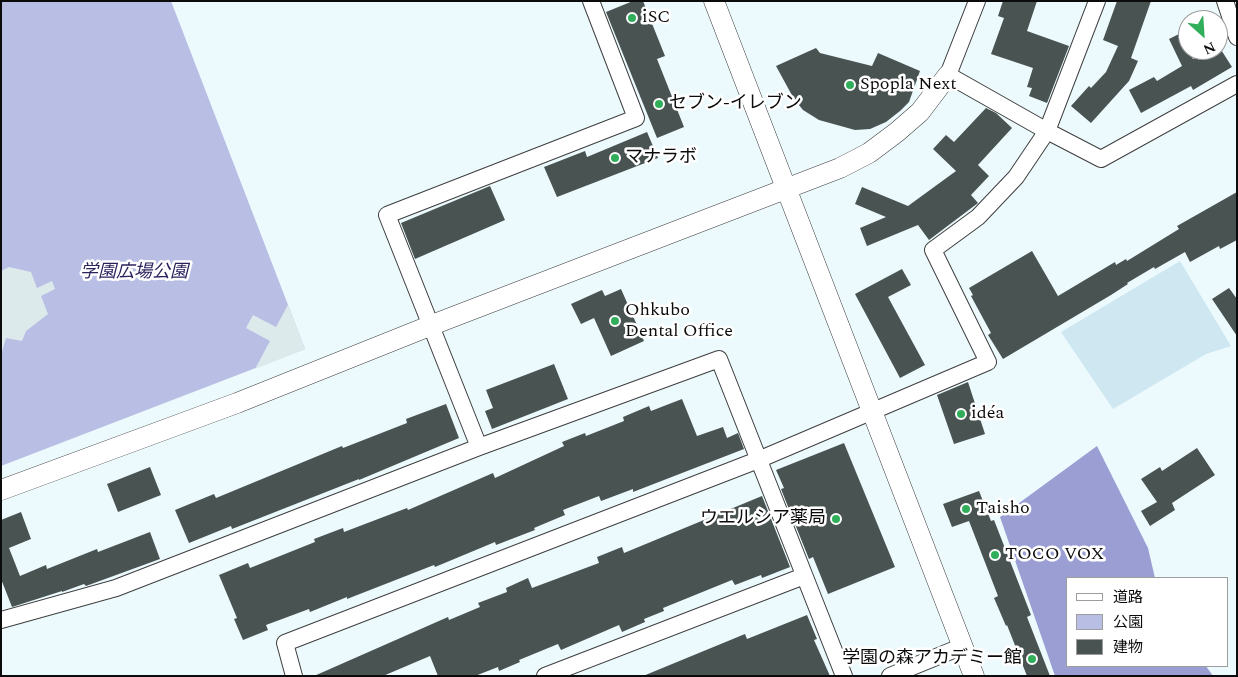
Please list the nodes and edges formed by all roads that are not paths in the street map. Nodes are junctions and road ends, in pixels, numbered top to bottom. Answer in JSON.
{"nodes":[{"id":1,"x":591,"y":1,"type":"edge"},
{"id":2,"x":714,"y":1,"type":"edge"},
{"id":3,"x":977,"y":1,"type":"edge"},
{"id":4,"x":1097,"y":1,"type":"edge"},
{"id":5,"x":1226,"y":1,"type":"edge"},
{"id":6,"x":1237,"y":38,"type":"edge"},
{"id":7,"x":948,"y":75,"type":"junction"},
{"id":8,"x":1237,"y":84,"type":"edge"},
{"id":9,"x":1047,"y":131,"type":"junction"},
{"id":10,"x":786,"y":190,"type":"junction"},
{"id":11,"x":432,"y":325,"type":"junction"},
{"id":12,"x":872,"y":411,"type":"junction"},
{"id":13,"x":479,"y":447,"type":"junction"},
{"id":14,"x":758,"y":460,"type":"junction"},
{"id":15,"x":1,"y":490,"type":"edge"},
{"id":16,"x":804,"y":576,"type":"junction"},
{"id":17,"x":1,"y":620,"type":"edge"},
{"id":18,"x":963,"y":646,"type":"junction"},
{"id":19,"x":294,"y":676,"type":"edge"},
{"id":20,"x":545,"y":676,"type":"edge"},
{"id":21,"x":844,"y":676,"type":"edge"},
{"id":22,"x":890,"y":676,"type":"edge"},
{"id":23,"x":974,"y":676,"type":"edge"}],
"edges":[{"from":1,"to":11,"type":"street"},
{"from":2,"to":10,"type":"street"},
{"from":3,"to":7,"type":"street"},
{"from":4,"to":9,"type":"street"},
{"from":5,"to":6,"type":"street"},
{"from":7,"to":9,"type":"street"},
{"from":7,"to":10,"type":"street"},
{"from":8,"to":9,"type":"street"},
{"from":9,"to":12,"type":"street"},
{"from":10,"to":11,"type":"street"},
{"from":10,"to":12,"type":"street"},
{"from":11,"to":13,"type":"street"},
{"from":11,"to":15,"type":"street"},
{"from":12,"to":14,"type":"street"},
{"from":12,"to":18,"type":"street"},
{"from":13,"to":14,"type":"street"},
{"from":13,"to":17,"type":"street"},
{"from":14,"to":16,"type":"street"},
{"from":14,"to":19,"type":"street"},
{"from":16,"to":20,"type":"street"},
{"from":16,"to":21,"type":"street"},
{"from":18,"to":22,"type":"street"},
{"from":18,"to":23,"type":"street"}]}
